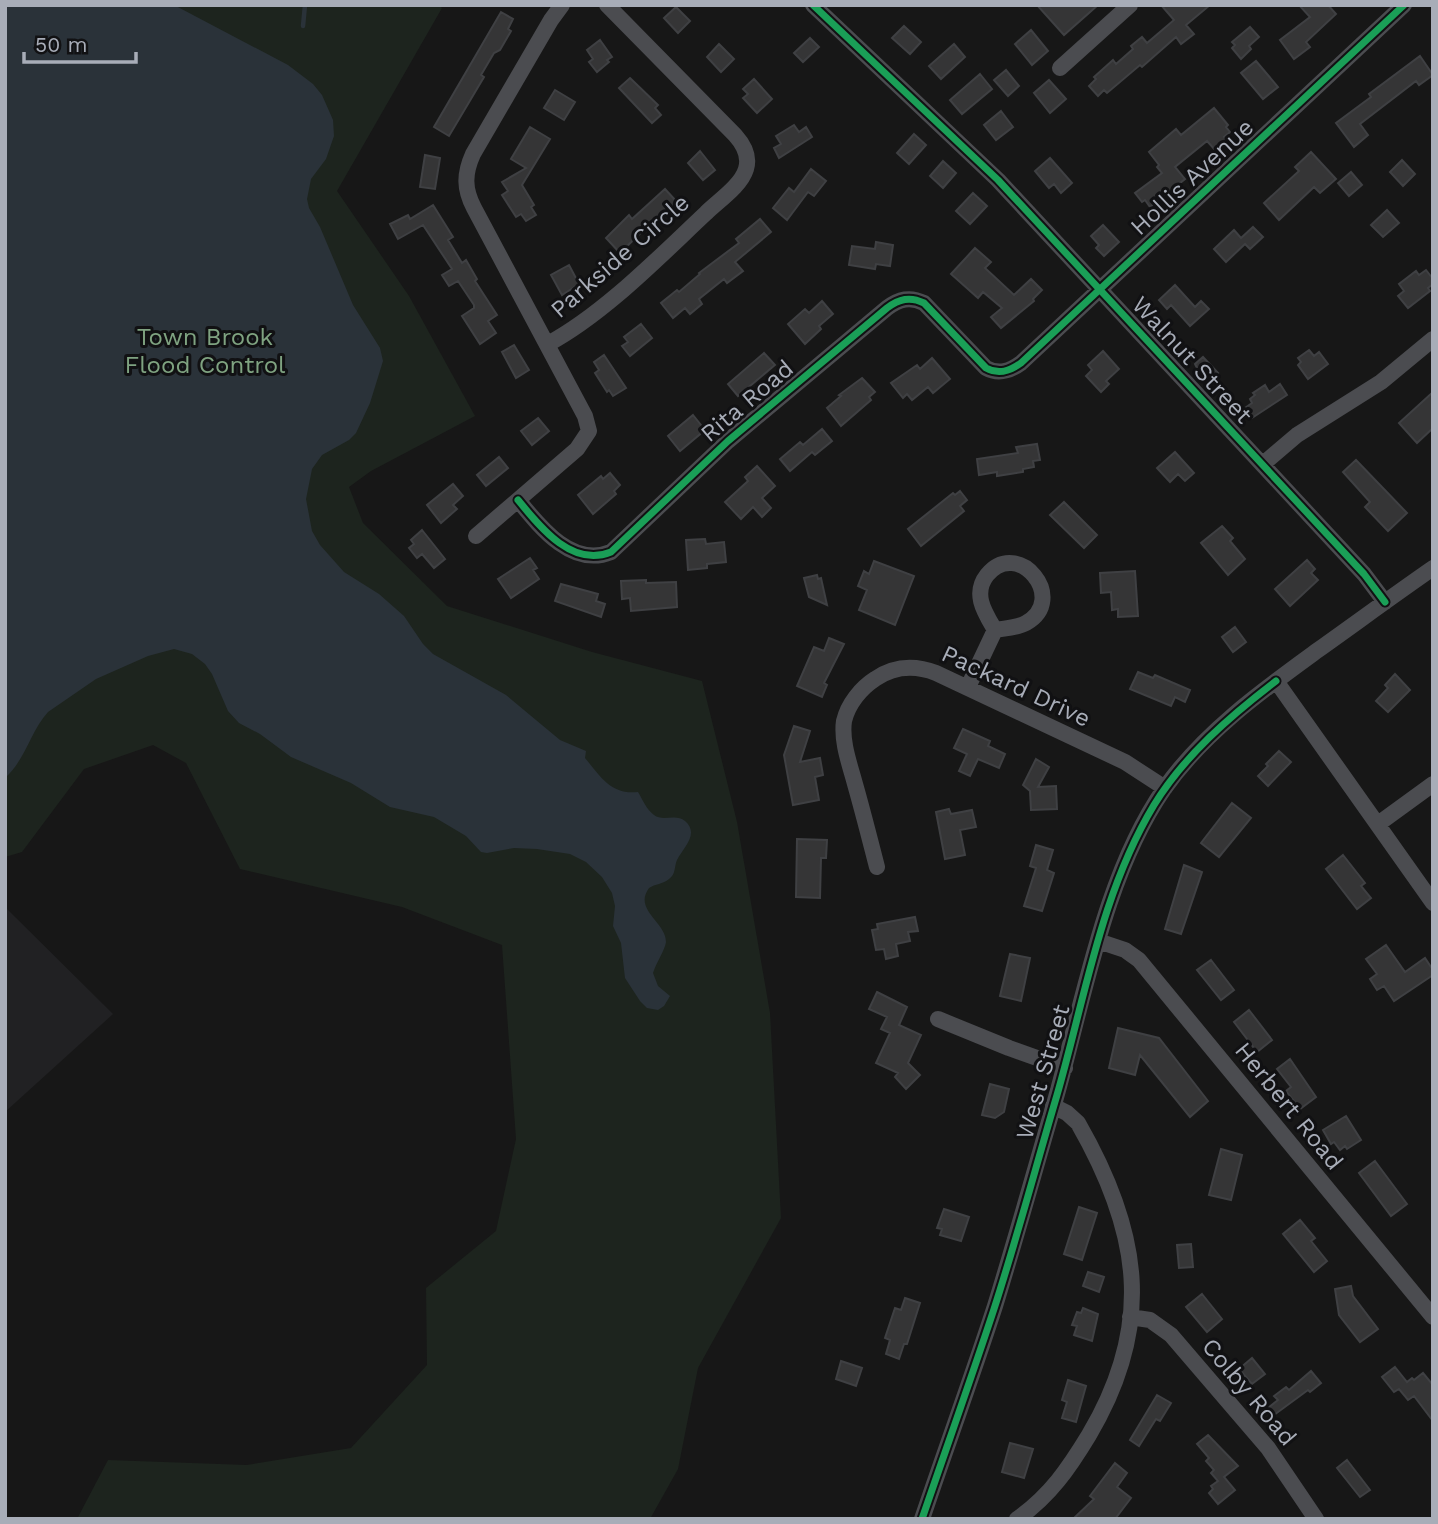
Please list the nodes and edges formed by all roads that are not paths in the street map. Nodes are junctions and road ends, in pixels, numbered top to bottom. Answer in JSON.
{"nodes":[{"id":1,"x":562,"y":5,"type":"edge"},
{"id":2,"x":607,"y":5,"type":"edge"},
{"id":3,"x":813,"y":5,"type":"edge"},
{"id":4,"x":1130,"y":5,"type":"edge"},
{"id":5,"x":1405,"y":5,"type":"edge"},
{"id":6,"x":1060,"y":68,"type":"dead end"},
{"id":7,"x":1100,"y":290,"type":"junction"},
{"id":8,"x":1433,"y":339,"type":"edge"},
{"id":9,"x":548,"y":344,"type":"junction"},
{"id":10,"x":1003,"y":372,"type":"joint"},
{"id":11,"x":1263,"y":464,"type":"junction"},
{"id":12,"x":518,"y":500,"type":"junction"},
{"id":13,"x":475,"y":536,"type":"dead end"},
{"id":14,"x":1433,"y":568,"type":"edge"},
{"id":15,"x":1385,"y":602,"type":"junction"},
{"id":16,"x":995,"y":630,"type":"junction"},
{"id":17,"x":1276,"y":681,"type":"junction"},
{"id":18,"x":968,"y":687,"type":"junction"},
{"id":19,"x":1433,"y":784,"type":"edge"},
{"id":20,"x":1165,"y":788,"type":"junction"},
{"id":21,"x":1378,"y":824,"type":"junction"},
{"id":22,"x":877,"y":867,"type":"dead end"},
{"id":23,"x":1433,"y":903,"type":"edge"},
{"id":24,"x":1098,"y":941,"type":"junction"},
{"id":25,"x":938,"y":1019,"type":"dead end"},
{"id":26,"x":1065,"y":1068,"type":"junction"},
{"id":27,"x":1053,"y":1106,"type":"junction"},
{"id":28,"x":1130,"y":1317,"type":"junction"},
{"id":29,"x":1433,"y":1317,"type":"edge"},
{"id":30,"x":922,"y":1519,"type":"edge"},
{"id":31,"x":1017,"y":1519,"type":"edge"},
{"id":32,"x":1316,"y":1519,"type":"edge"}],
"edges":[{"from":1,"to":9,"type":"street","name":"Parkside Circle"},
{"from":2,"to":9,"type":"street","name":"Parkside Circle"},
{"from":3,"to":7,"type":"street","name":"Walnut Street"},
{"from":4,"to":6,"type":"street"},
{"from":5,"to":7,"type":"street","name":"Hollis Avenue"},
{"from":7,"to":10,"type":"street","name":"Hollis Avenue"},
{"from":7,"to":11,"type":"street","name":"Walnut Street"},
{"from":8,"to":11,"type":"street"},
{"from":9,"to":12,"type":"street"},
{"from":10,"to":12,"type":"street","name":"Rita Road"},
{"from":11,"to":15,"type":"street","name":"Walnut Street"},
{"from":12,"to":13,"type":"street"},
{"from":14,"to":15,"type":"street","name":"West Street"},
{"from":15,"to":17,"type":"street","name":"West Street"},
{"from":16,"to":16,"type":"street"},
{"from":16,"to":18,"type":"street"},
{"from":17,"to":20,"type":"street","name":"West Street"},
{"from":17,"to":21,"type":"street"},
{"from":18,"to":20,"type":"street","name":"Packard Drive"},
{"from":18,"to":22,"type":"street","name":"Packard Drive"},
{"from":19,"to":21,"type":"street"},
{"from":20,"to":24,"type":"street","name":"West Street"},
{"from":21,"to":23,"type":"street"},
{"from":24,"to":26,"type":"street","name":"West Street"},
{"from":24,"to":29,"type":"street","name":"Herbert Road"},
{"from":25,"to":26,"type":"street"},
{"from":26,"to":27,"type":"street","name":"West Street"},
{"from":27,"to":28,"type":"street"},
{"from":27,"to":30,"type":"street","name":"West Street"},
{"from":28,"to":31,"type":"street"},
{"from":28,"to":32,"type":"street","name":"Colby Road"}]}
